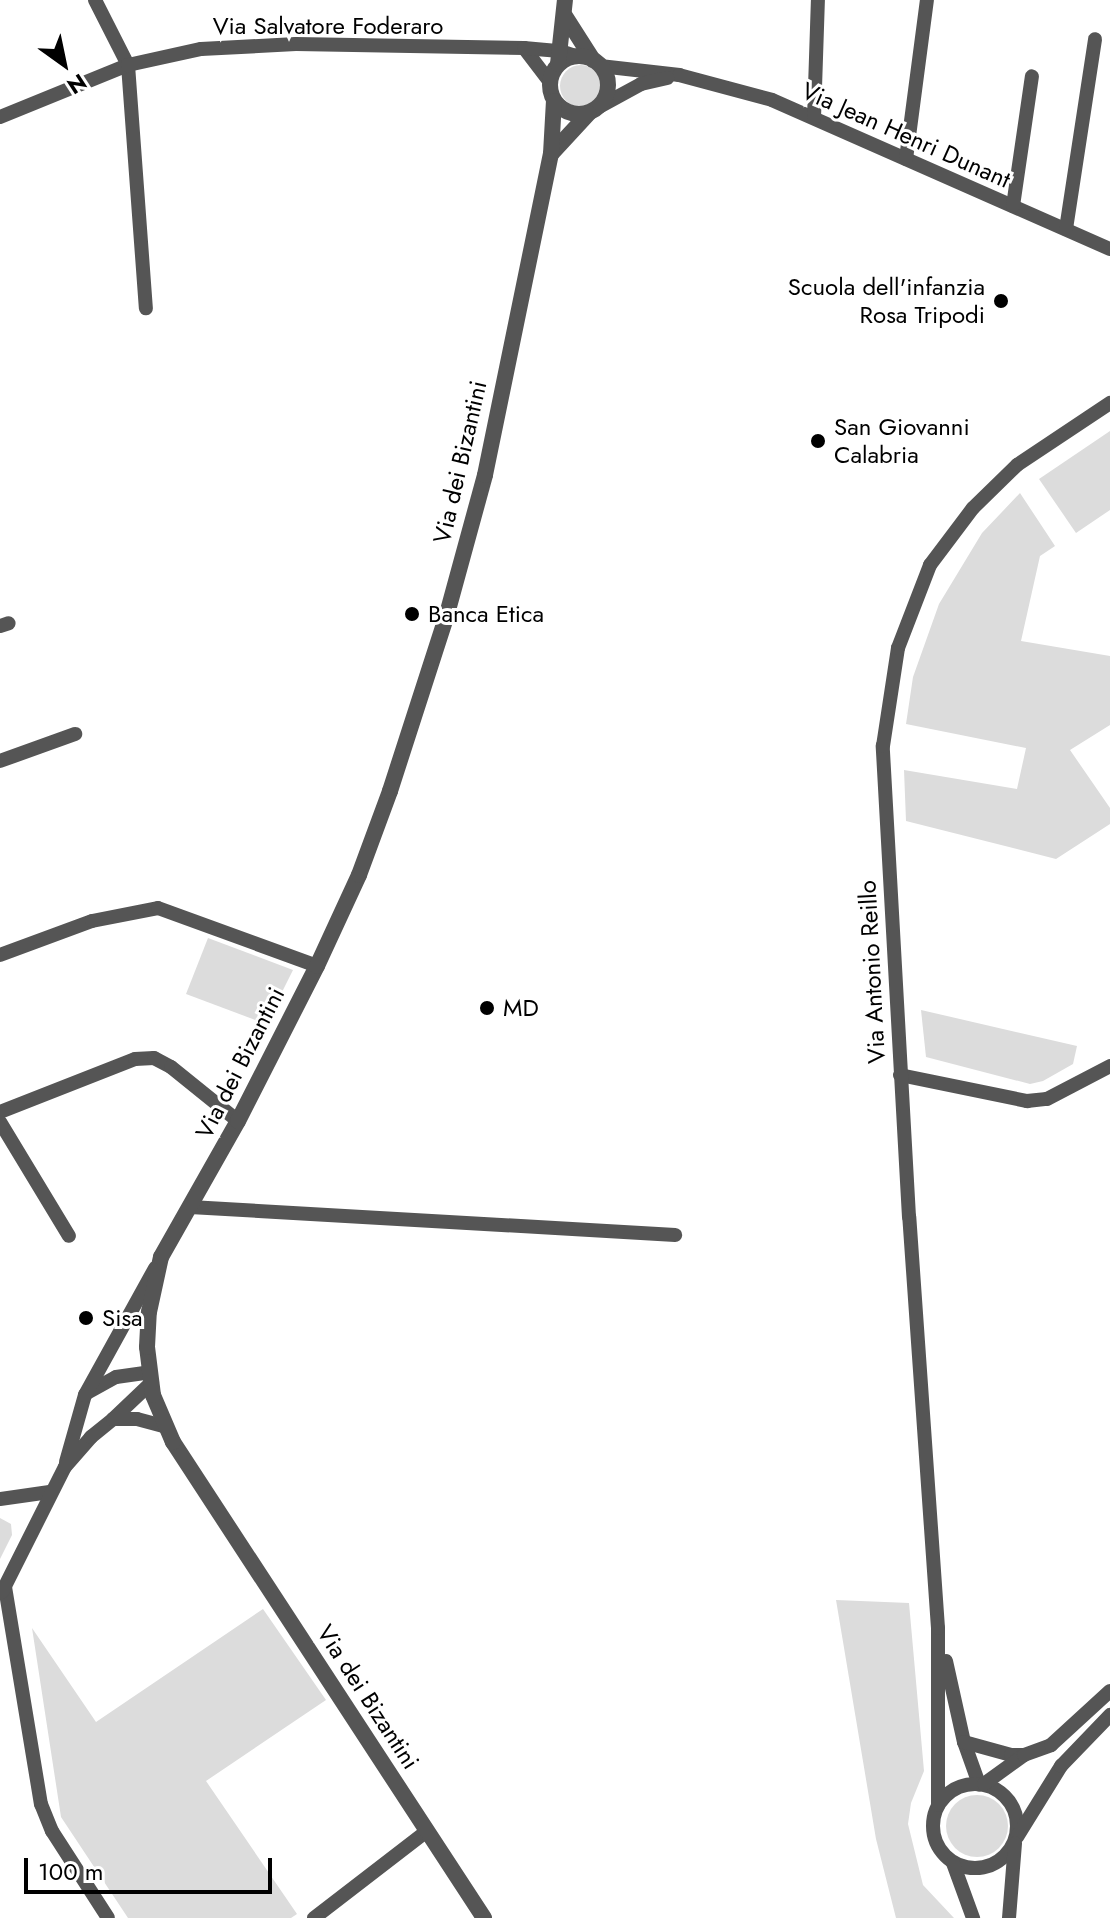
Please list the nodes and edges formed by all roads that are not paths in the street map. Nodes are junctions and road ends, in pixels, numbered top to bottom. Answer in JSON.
{"nodes":[{"id":1,"x":95,"y":0,"type":"edge"},
{"id":2,"x":818,"y":0,"type":"edge"},
{"id":3,"x":927,"y":0,"type":"edge"},
{"id":4,"x":565,"y":8,"type":"edge"},
{"id":5,"x":1095,"y":39,"type":"dead end"},
{"id":6,"x":524,"y":48,"type":"junction"},
{"id":7,"x":564,"y":57,"type":"junction"},
{"id":8,"x":597,"y":63,"type":"junction"},
{"id":9,"x":128,"y":65,"type":"junction"},
{"id":10,"x":679,"y":75,"type":"junction"},
{"id":11,"x":1032,"y":76,"type":"dead end"},
{"id":12,"x":550,"y":82,"type":"junction"},
{"id":13,"x":554,"y":101,"type":"junction"},
{"id":14,"x":593,"y":110,"type":"junction"},
{"id":15,"x":0,"y":117,"type":"edge"},
{"id":16,"x":814,"y":118,"type":"junction"},
{"id":17,"x":551,"y":154,"type":"junction"},
{"id":18,"x":906,"y":159,"type":"junction"},
{"id":19,"x":1013,"y":206,"type":"junction"},
{"id":20,"x":1066,"y":229,"type":"junction"},
{"id":21,"x":1110,"y":249,"type":"edge"},
{"id":22,"x":146,"y":308,"type":"dead end"},
{"id":23,"x":1110,"y":403,"type":"edge"},
{"id":24,"x":75,"y":734,"type":"dead end"},
{"id":25,"x":0,"y":761,"type":"edge"},
{"id":26,"x":0,"y":955,"type":"edge"},
{"id":27,"x":317,"y":966,"type":"junction"},
{"id":28,"x":1110,"y":1066,"type":"edge"},
{"id":29,"x":900,"y":1075,"type":"junction"},
{"id":30,"x":0,"y":1112,"type":"edge"},
{"id":31,"x":238,"y":1121,"type":"junction"},
{"id":32,"x":0,"y":1122,"type":"edge"},
{"id":33,"x":190,"y":1207,"type":"junction"},
{"id":34,"x":675,"y":1235,"type":"dead end"},
{"id":35,"x":69,"y":1236,"type":"dead end"},
{"id":36,"x":161,"y":1257,"type":"junction"},
{"id":37,"x":151,"y":1377,"type":"junction"},
{"id":38,"x":85,"y":1395,"type":"junction"},
{"id":39,"x":113,"y":1419,"type":"junction"},
{"id":40,"x":164,"y":1426,"type":"junction"},
{"id":41,"x":65,"y":1467,"type":"junction"},
{"id":42,"x":50,"y":1492,"type":"junction"},
{"id":43,"x":0,"y":1499,"type":"edge"},
{"id":44,"x":2,"y":1591,"type":"edge"},
{"id":45,"x":938,"y":1628,"type":"junction"},
{"id":46,"x":1110,"y":1691,"type":"edge"},
{"id":47,"x":1110,"y":1715,"type":"edge"},
{"id":48,"x":964,"y":1742,"type":"junction"},
{"id":49,"x":1024,"y":1755,"type":"junction"},
{"id":50,"x":981,"y":1784,"type":"junction"},
{"id":51,"x":938,"y":1805,"type":"junction"},
{"id":52,"x":427,"y":1831,"type":"junction"},
{"id":53,"x":1016,"y":1839,"type":"junction"},
{"id":54,"x":953,"y":1863,"type":"junction"},
{"id":55,"x":108,"y":1918,"type":"edge"},
{"id":56,"x":314,"y":1918,"type":"edge"},
{"id":57,"x":484,"y":1918,"type":"edge"},
{"id":58,"x":973,"y":1918,"type":"edge"},
{"id":59,"x":1009,"y":1918,"type":"edge"}],
"edges":[{"from":1,"to":9,"type":"street"},
{"from":2,"to":16,"type":"street"},
{"from":3,"to":18,"type":"street"},
{"from":4,"to":7,"type":"street"},
{"from":4,"to":8,"type":"street"},
{"from":5,"to":20,"type":"street"},
{"from":6,"to":7,"type":"street","name":"Via Salvatore Foderaro"},
{"from":6,"to":9,"type":"street","name":"Via Salvatore Foderaro"},
{"from":6,"to":12,"type":"street"},
{"from":7,"to":8,"type":"street"},
{"from":7,"to":12,"type":"street"},
{"from":8,"to":10,"type":"street","name":"Via Jean Henri Dunant"},
{"from":8,"to":14,"type":"street"},
{"from":9,"to":15,"type":"street","name":"Via Salvatore Foderaro"},
{"from":9,"to":22,"type":"street"},
{"from":10,"to":14,"type":"street","name":"Via Jean Henri Dunant"},
{"from":10,"to":16,"type":"street","name":"Via Jean Henri Dunant"},
{"from":11,"to":19,"type":"street"},
{"from":12,"to":13,"type":"street"},
{"from":13,"to":14,"type":"street"},
{"from":13,"to":17,"type":"street","name":"Via dei Bizantini"},
{"from":14,"to":17,"type":"street"},
{"from":16,"to":18,"type":"street","name":"Via Jean Henri Dunant"},
{"from":17,"to":27,"type":"street","name":"Via dei Bizantini"},
{"from":18,"to":19,"type":"street","name":"Via Jean Henri Dunant"},
{"from":19,"to":20,"type":"street","name":"Via Jean Henri Dunant"},
{"from":20,"to":21,"type":"street","name":"Via Jean Henri Dunant"},
{"from":23,"to":29,"type":"street","name":"Via Antonio Reillo"},
{"from":24,"to":25,"type":"street"},
{"from":26,"to":27,"type":"street"},
{"from":27,"to":31,"type":"street","name":"Via dei Bizantini"},
{"from":28,"to":29,"type":"street"},
{"from":29,"to":45,"type":"street","name":"Via Antonio Reillo"},
{"from":30,"to":31,"type":"street"},
{"from":31,"to":33,"type":"street","name":"Via dei Bizantini"},
{"from":32,"to":35,"type":"street"},
{"from":33,"to":34,"type":"street"},
{"from":33,"to":36,"type":"street","name":"Via dei Bizantini"},
{"from":36,"to":37,"type":"street","name":"Via dei Bizantini"},
{"from":36,"to":38,"type":"street"},
{"from":37,"to":38,"type":"street"},
{"from":37,"to":39,"type":"street"},
{"from":37,"to":40,"type":"street","name":"Via dei Bizantini"},
{"from":38,"to":41,"type":"street"},
{"from":39,"to":40,"type":"street"},
{"from":39,"to":41,"type":"street"},
{"from":40,"to":52,"type":"street","name":"Via dei Bizantini"},
{"from":41,"to":42,"type":"street"},
{"from":42,"to":43,"type":"street"},
{"from":42,"to":44,"type":"street"},
{"from":44,"to":55,"type":"street"},
{"from":45,"to":48,"type":"street","name":"Via Antonio Reillo"},
{"from":45,"to":51,"type":"street","name":"Via Antonio Reillo"},
{"from":46,"to":49,"type":"street"},
{"from":47,"to":53,"type":"street"},
{"from":48,"to":49,"type":"street"},
{"from":48,"to":50,"type":"street","name":"Via Antonio Reillo"},
{"from":49,"to":50,"type":"street"},
{"from":50,"to":51,"type":"street"},
{"from":50,"to":53,"type":"street"},
{"from":51,"to":54,"type":"street"},
{"from":52,"to":56,"type":"street"},
{"from":52,"to":57,"type":"street","name":"Via dei Bizantini"},
{"from":53,"to":54,"type":"street"},
{"from":53,"to":59,"type":"street"},
{"from":54,"to":58,"type":"street"}]}
